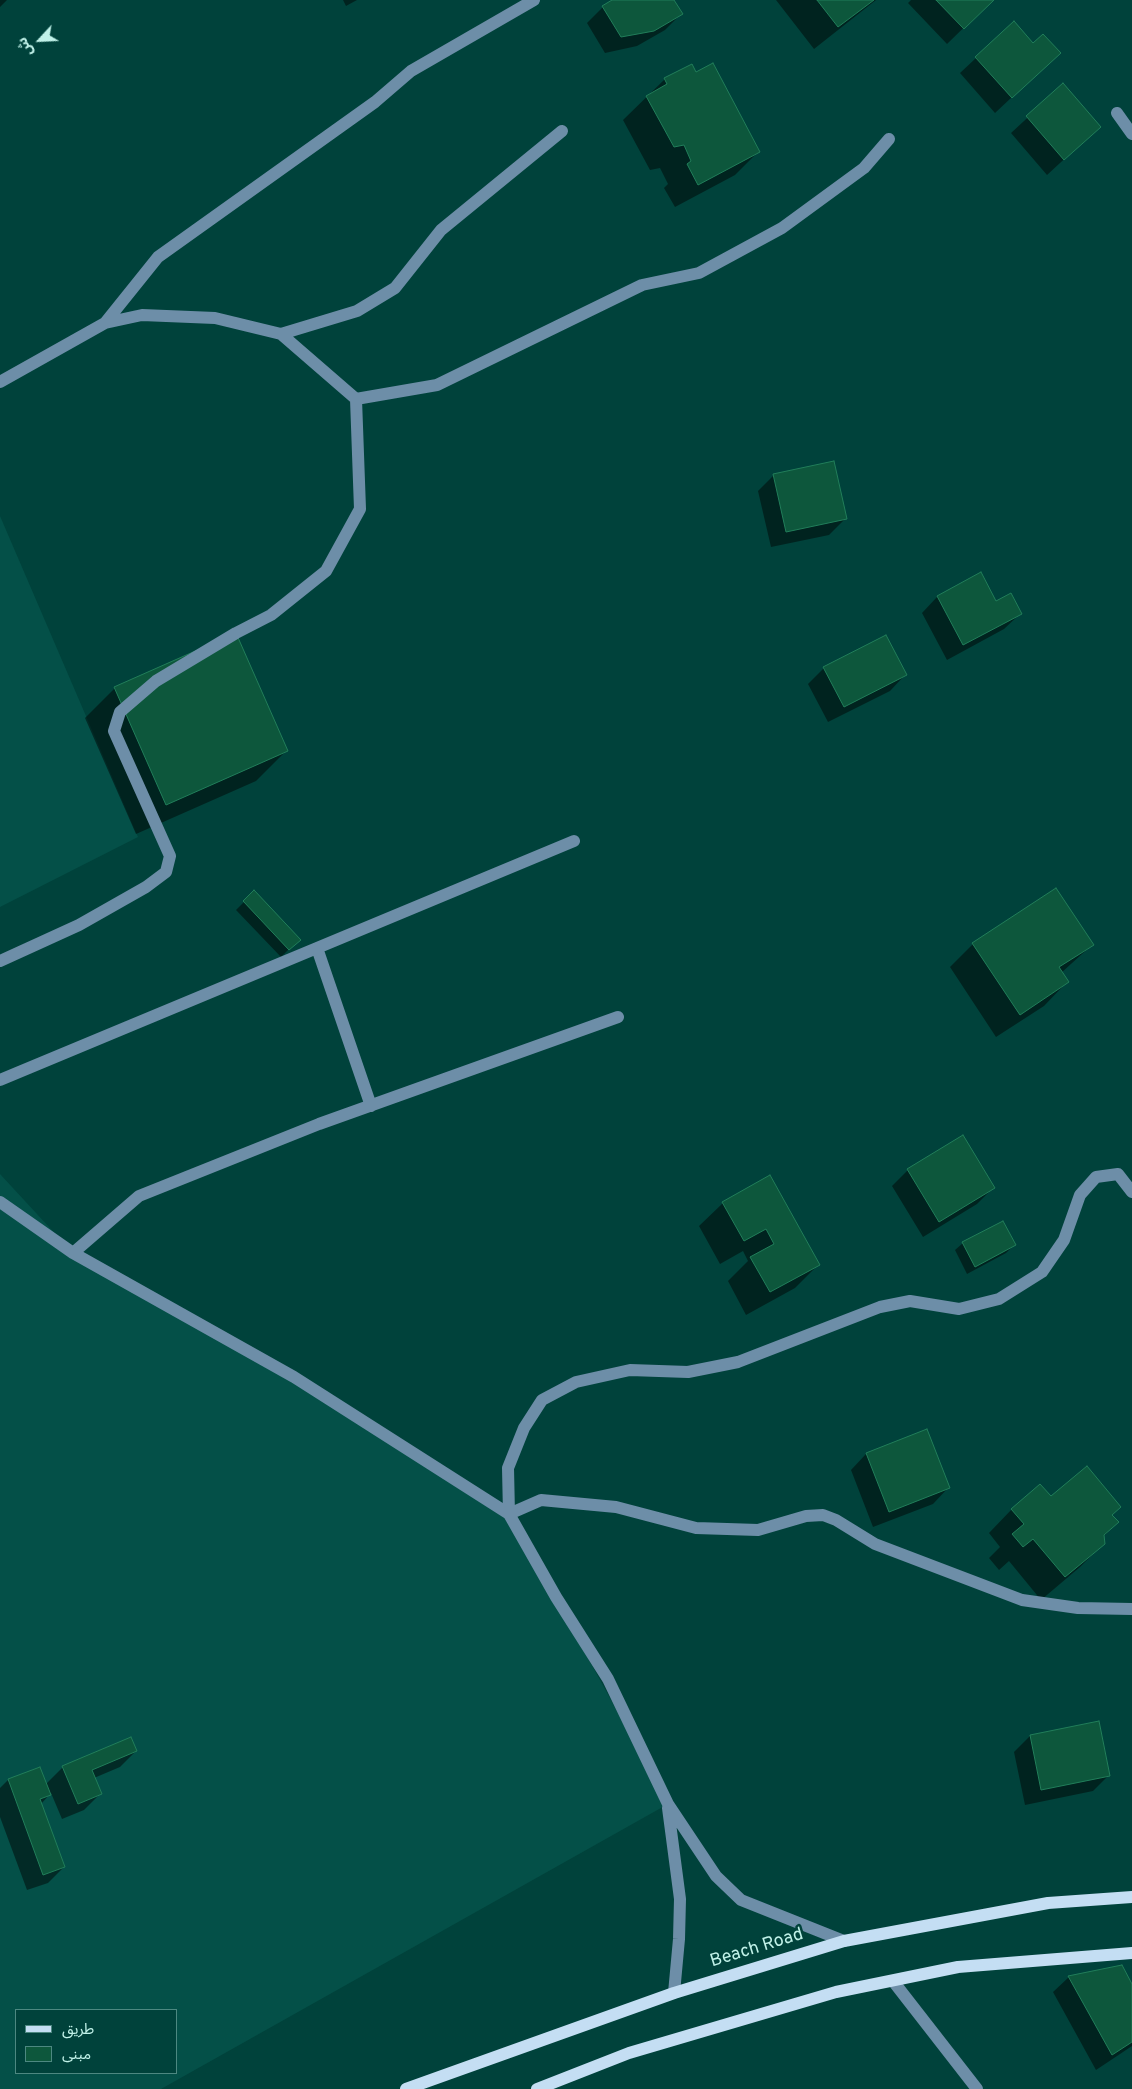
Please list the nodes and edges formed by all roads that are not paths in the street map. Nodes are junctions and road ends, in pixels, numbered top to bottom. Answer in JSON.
{"nodes":[{"id":1,"x":534,"y":0,"type":"edge"},
{"id":2,"x":1117,"y":113,"type":"dead end"},
{"id":3,"x":562,"y":131,"type":"dead end"},
{"id":4,"x":1132,"y":134,"type":"edge"},
{"id":5,"x":889,"y":139,"type":"dead end"},
{"id":6,"x":105,"y":323,"type":"junction"},
{"id":7,"x":281,"y":334,"type":"junction"},
{"id":8,"x":0,"y":382,"type":"edge"},
{"id":9,"x":356,"y":399,"type":"junction"},
{"id":10,"x":574,"y":840,"type":"dead end"},
{"id":11,"x":317,"y":948,"type":"junction"},
{"id":12,"x":0,"y":961,"type":"edge"},
{"id":13,"x":618,"y":1017,"type":"dead end"},
{"id":14,"x":0,"y":1080,"type":"edge"},
{"id":15,"x":371,"y":1106,"type":"junction"},
{"id":16,"x":1132,"y":1192,"type":"edge"},
{"id":17,"x":0,"y":1202,"type":"edge"},
{"id":18,"x":73,"y":1253,"type":"junction"},
{"id":19,"x":509,"y":1514,"type":"junction"},
{"id":20,"x":1132,"y":1609,"type":"edge"},
{"id":21,"x":668,"y":1804,"type":"junction"},
{"id":22,"x":1132,"y":1897,"type":"edge"},
{"id":23,"x":844,"y":1941,"type":"junction"},
{"id":24,"x":1132,"y":1953,"type":"edge"},
{"id":25,"x":893,"y":1981,"type":"junction"},
{"id":26,"x":674,"y":1993,"type":"junction"},
{"id":27,"x":406,"y":2089,"type":"edge"},
{"id":28,"x":537,"y":2089,"type":"edge"},
{"id":29,"x":978,"y":2089,"type":"edge"}],
"edges":[{"from":1,"to":6,"type":"street"},
{"from":2,"to":4,"type":"street"},
{"from":3,"to":7,"type":"street"},
{"from":5,"to":9,"type":"street"},
{"from":6,"to":7,"type":"street"},
{"from":6,"to":8,"type":"street"},
{"from":7,"to":9,"type":"street"},
{"from":9,"to":12,"type":"street"},
{"from":10,"to":11,"type":"street"},
{"from":11,"to":14,"type":"street"},
{"from":11,"to":15,"type":"street"},
{"from":13,"to":15,"type":"street"},
{"from":15,"to":18,"type":"street"},
{"from":16,"to":19,"type":"street"},
{"from":17,"to":18,"type":"street"},
{"from":18,"to":19,"type":"street"},
{"from":19,"to":20,"type":"street"},
{"from":19,"to":21,"type":"street"},
{"from":21,"to":23,"type":"street"},
{"from":21,"to":26,"type":"street"},
{"from":22,"to":23,"type":"main road","name":"Beach Road"},
{"from":23,"to":26,"type":"main road","name":"Beach Road"},
{"from":24,"to":25,"type":"main road"},
{"from":25,"to":28,"type":"main road"},
{"from":25,"to":29,"type":"street"},
{"from":26,"to":27,"type":"main road","name":"Beach Road"}]}
